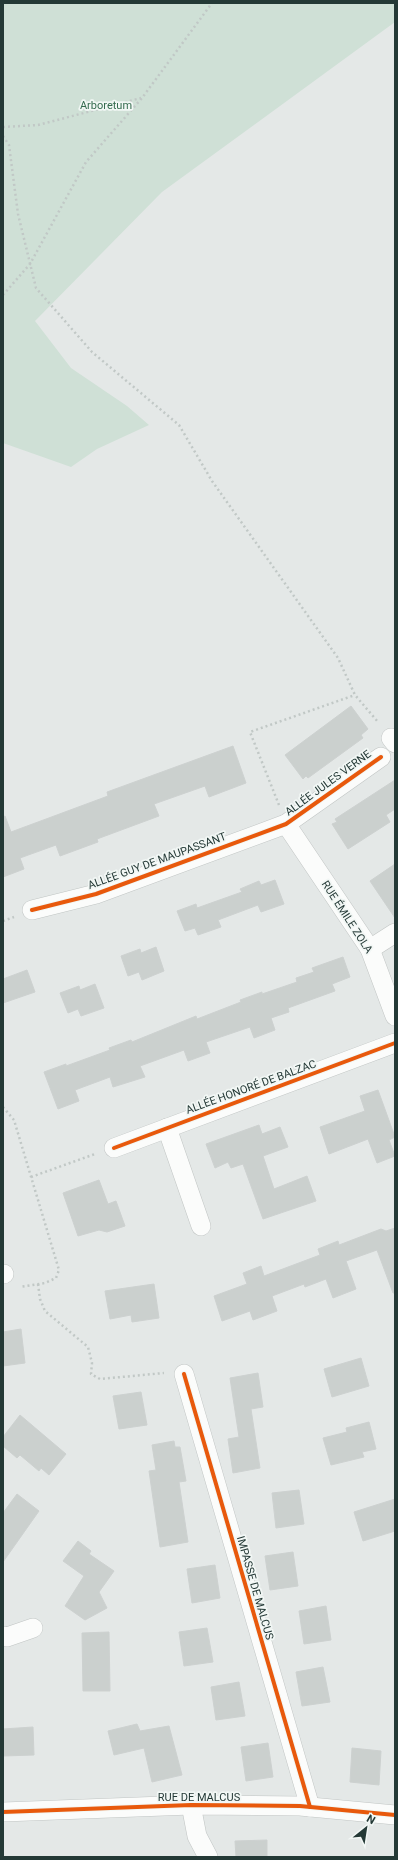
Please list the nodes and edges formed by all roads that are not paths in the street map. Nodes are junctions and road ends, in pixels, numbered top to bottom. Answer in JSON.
{"nodes":[{"id":1,"x":381,"y":757,"type":"dead end"},
{"id":2,"x":286,"y":824,"type":"junction"},
{"id":3,"x":32,"y":910,"type":"dead end"},
{"id":4,"x":395,"y":933,"type":"edge"},
{"id":5,"x":370,"y":949,"type":"junction"},
{"id":6,"x":395,"y":1016,"type":"edge"},
{"id":7,"x":395,"y":1044,"type":"edge"},
{"id":8,"x":167,"y":1128,"type":"junction"},
{"id":9,"x":114,"y":1148,"type":"road end"},
{"id":10,"x":201,"y":1226,"type":"dead end"},
{"id":11,"x":184,"y":1374,"type":"road end"},
{"id":12,"x":33,"y":1628,"type":"dead end"},
{"id":13,"x":3,"y":1636,"type":"edge"},
{"id":14,"x":191,"y":1805,"type":"junction"},
{"id":15,"x":310,"y":1807,"type":"junction"},
{"id":16,"x":3,"y":1812,"type":"edge"},
{"id":17,"x":395,"y":1815,"type":"edge"},
{"id":18,"x":208,"y":1857,"type":"edge"}],
"edges":[{"from":1,"to":2,"type":"street","name":"ALLÉE JULES VERNE"},
{"from":2,"to":3,"type":"street","name":"ALLÉE GUY DE MAUPASSANT"},
{"from":2,"to":5,"type":"street","name":"RUE ÉMILE ZOLA"},
{"from":4,"to":5,"type":"street"},
{"from":5,"to":6,"type":"street","name":"RUE ÉMILE ZOLA"},
{"from":7,"to":8,"type":"street","name":"ALLÉE HONORÉ DE BALZAC"},
{"from":8,"to":9,"type":"street","name":"ALLÉE HONORÉ DE BALZAC"},
{"from":8,"to":10,"type":"street"},
{"from":11,"to":15,"type":"street","name":"IMPASSE DE MALCUS"},
{"from":12,"to":13,"type":"street"},
{"from":14,"to":15,"type":"street","name":"RUE DE MALCUS"},
{"from":14,"to":16,"type":"street","name":"RUE DE MALCUS"},
{"from":14,"to":18,"type":"street"},
{"from":15,"to":17,"type":"street","name":"RUE DE MALCUS"}]}
